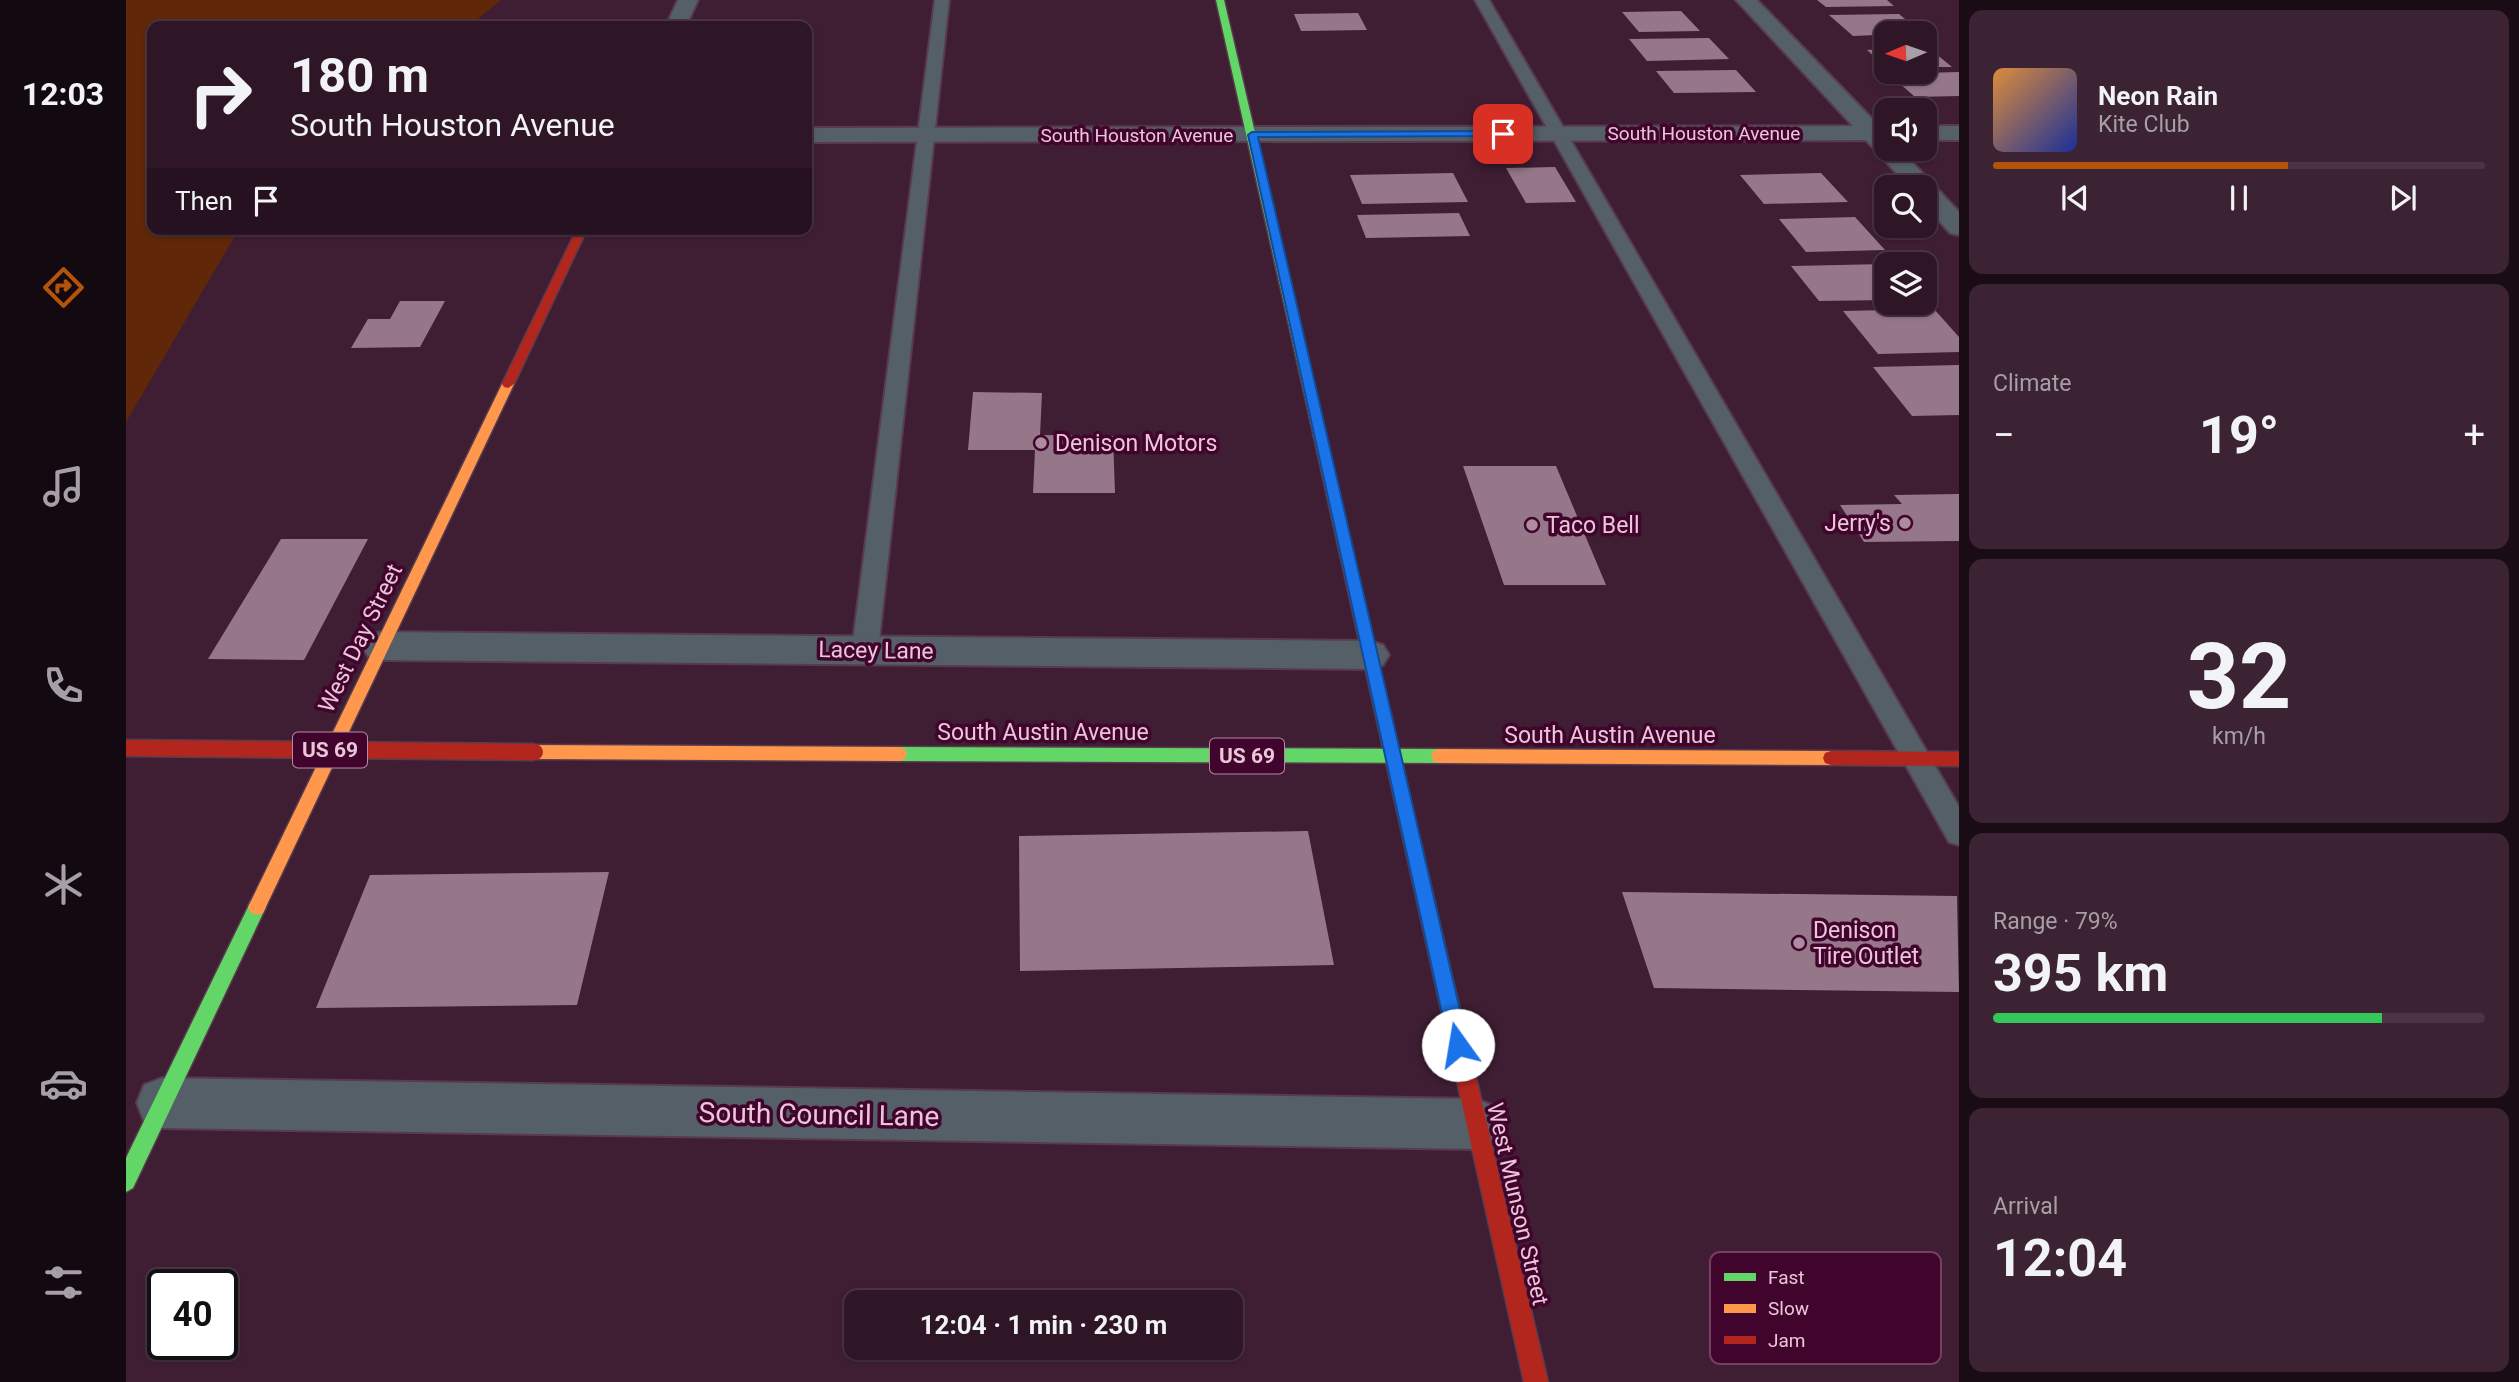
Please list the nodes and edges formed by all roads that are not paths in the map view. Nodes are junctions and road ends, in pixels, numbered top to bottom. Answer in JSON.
{"nodes":[{"id":1,"x":688,"y":0,"type":"edge"},
{"id":2,"x":942,"y":0,"type":"edge"},
{"id":3,"x":1220,"y":0,"type":"edge"},
{"id":4,"x":1482,"y":0,"type":"edge"},
{"id":5,"x":1746,"y":0,"type":"edge"},
{"id":6,"x":678,"y":21,"type":"edge"},
{"id":7,"x":1874,"y":132,"type":"edge"},
{"id":8,"x":1937,"y":133,"type":"edge"},
{"id":9,"x":1959,"y":133,"type":"edge"},
{"id":10,"x":1559,"y":134,"type":"junction"},
{"id":11,"x":812,"y":135,"type":"edge"},
{"id":12,"x":926,"y":135,"type":"junction"},
{"id":13,"x":1252,"y":135,"type":"junction"},
{"id":14,"x":1874,"y":141,"type":"edge"},
{"id":15,"x":1900,"y":161,"type":"edge"},
{"id":16,"x":1912,"y":175,"type":"edge"},
{"id":17,"x":1937,"y":203,"type":"edge"},
{"id":18,"x":1959,"y":227,"type":"edge"},
{"id":19,"x":579,"y":235,"type":"edge"},
{"id":20,"x":381,"y":646,"type":"junction"},
{"id":21,"x":865,"y":650,"type":"junction"},
{"id":22,"x":1370,"y":654,"type":"junction"},
{"id":23,"x":126,"y":748,"type":"edge"},
{"id":24,"x":1392,"y":757,"type":"junction"},
{"id":25,"x":1917,"y":759,"type":"junction"},
{"id":26,"x":1959,"y":759,"type":"edge"},
{"id":27,"x":1959,"y":833,"type":"edge"},
{"id":28,"x":162,"y":1103,"type":"junction"},
{"id":29,"x":1476,"y":1124,"type":"junction"},
{"id":30,"x":126,"y":1181,"type":"edge"},
{"id":31,"x":1536,"y":1382,"type":"edge"}],
"edges":[{"from":1,"to":6,"type":"street"},
{"from":2,"to":12,"type":"lane"},
{"from":3,"to":13,"type":"main road","name":"West Munson Street"},
{"from":4,"to":10,"type":"lane"},
{"from":5,"to":7,"type":"street"},
{"from":8,"to":9,"type":"street"},
{"from":10,"to":13,"type":"street","name":"South Houston Avenue"},
{"from":10,"to":14,"type":"street","name":"South Houston Avenue"},
{"from":10,"to":25,"type":"lane"},
{"from":11,"to":12,"type":"street","name":"South Houston Avenue"},
{"from":12,"to":13,"type":"street","name":"South Houston Avenue"},
{"from":12,"to":21,"type":"lane"},
{"from":13,"to":22,"type":"main road","name":"West Munson Street"},
{"from":15,"to":16,"type":"street"},
{"from":17,"to":18,"type":"street"},
{"from":19,"to":20,"type":"main road","name":"West Day Street"},
{"from":20,"to":21,"type":"street","name":"Lacey Lane"},
{"from":20,"to":28,"type":"main road","name":"West Day Street"},
{"from":21,"to":22,"type":"street","name":"Lacey Lane"},
{"from":22,"to":24,"type":"main road","name":"West Munson Street"},
{"from":23,"to":24,"type":"main road","name":"South Austin Avenue","number":"US 69","bridge":true},
{"from":24,"to":25,"type":"main road","name":"South Austin Avenue","number":"US 69"},
{"from":24,"to":29,"type":"main road","name":"West Munson Street"},
{"from":25,"to":26,"type":"main road","name":"South Austin Avenue","number":"US 69"},
{"from":25,"to":27,"type":"lane"},
{"from":28,"to":29,"type":"street","name":"South Council Lane"},
{"from":28,"to":30,"type":"main road","name":"West Day Street"},
{"from":29,"to":31,"type":"main road","name":"West Munson Street"}]}
